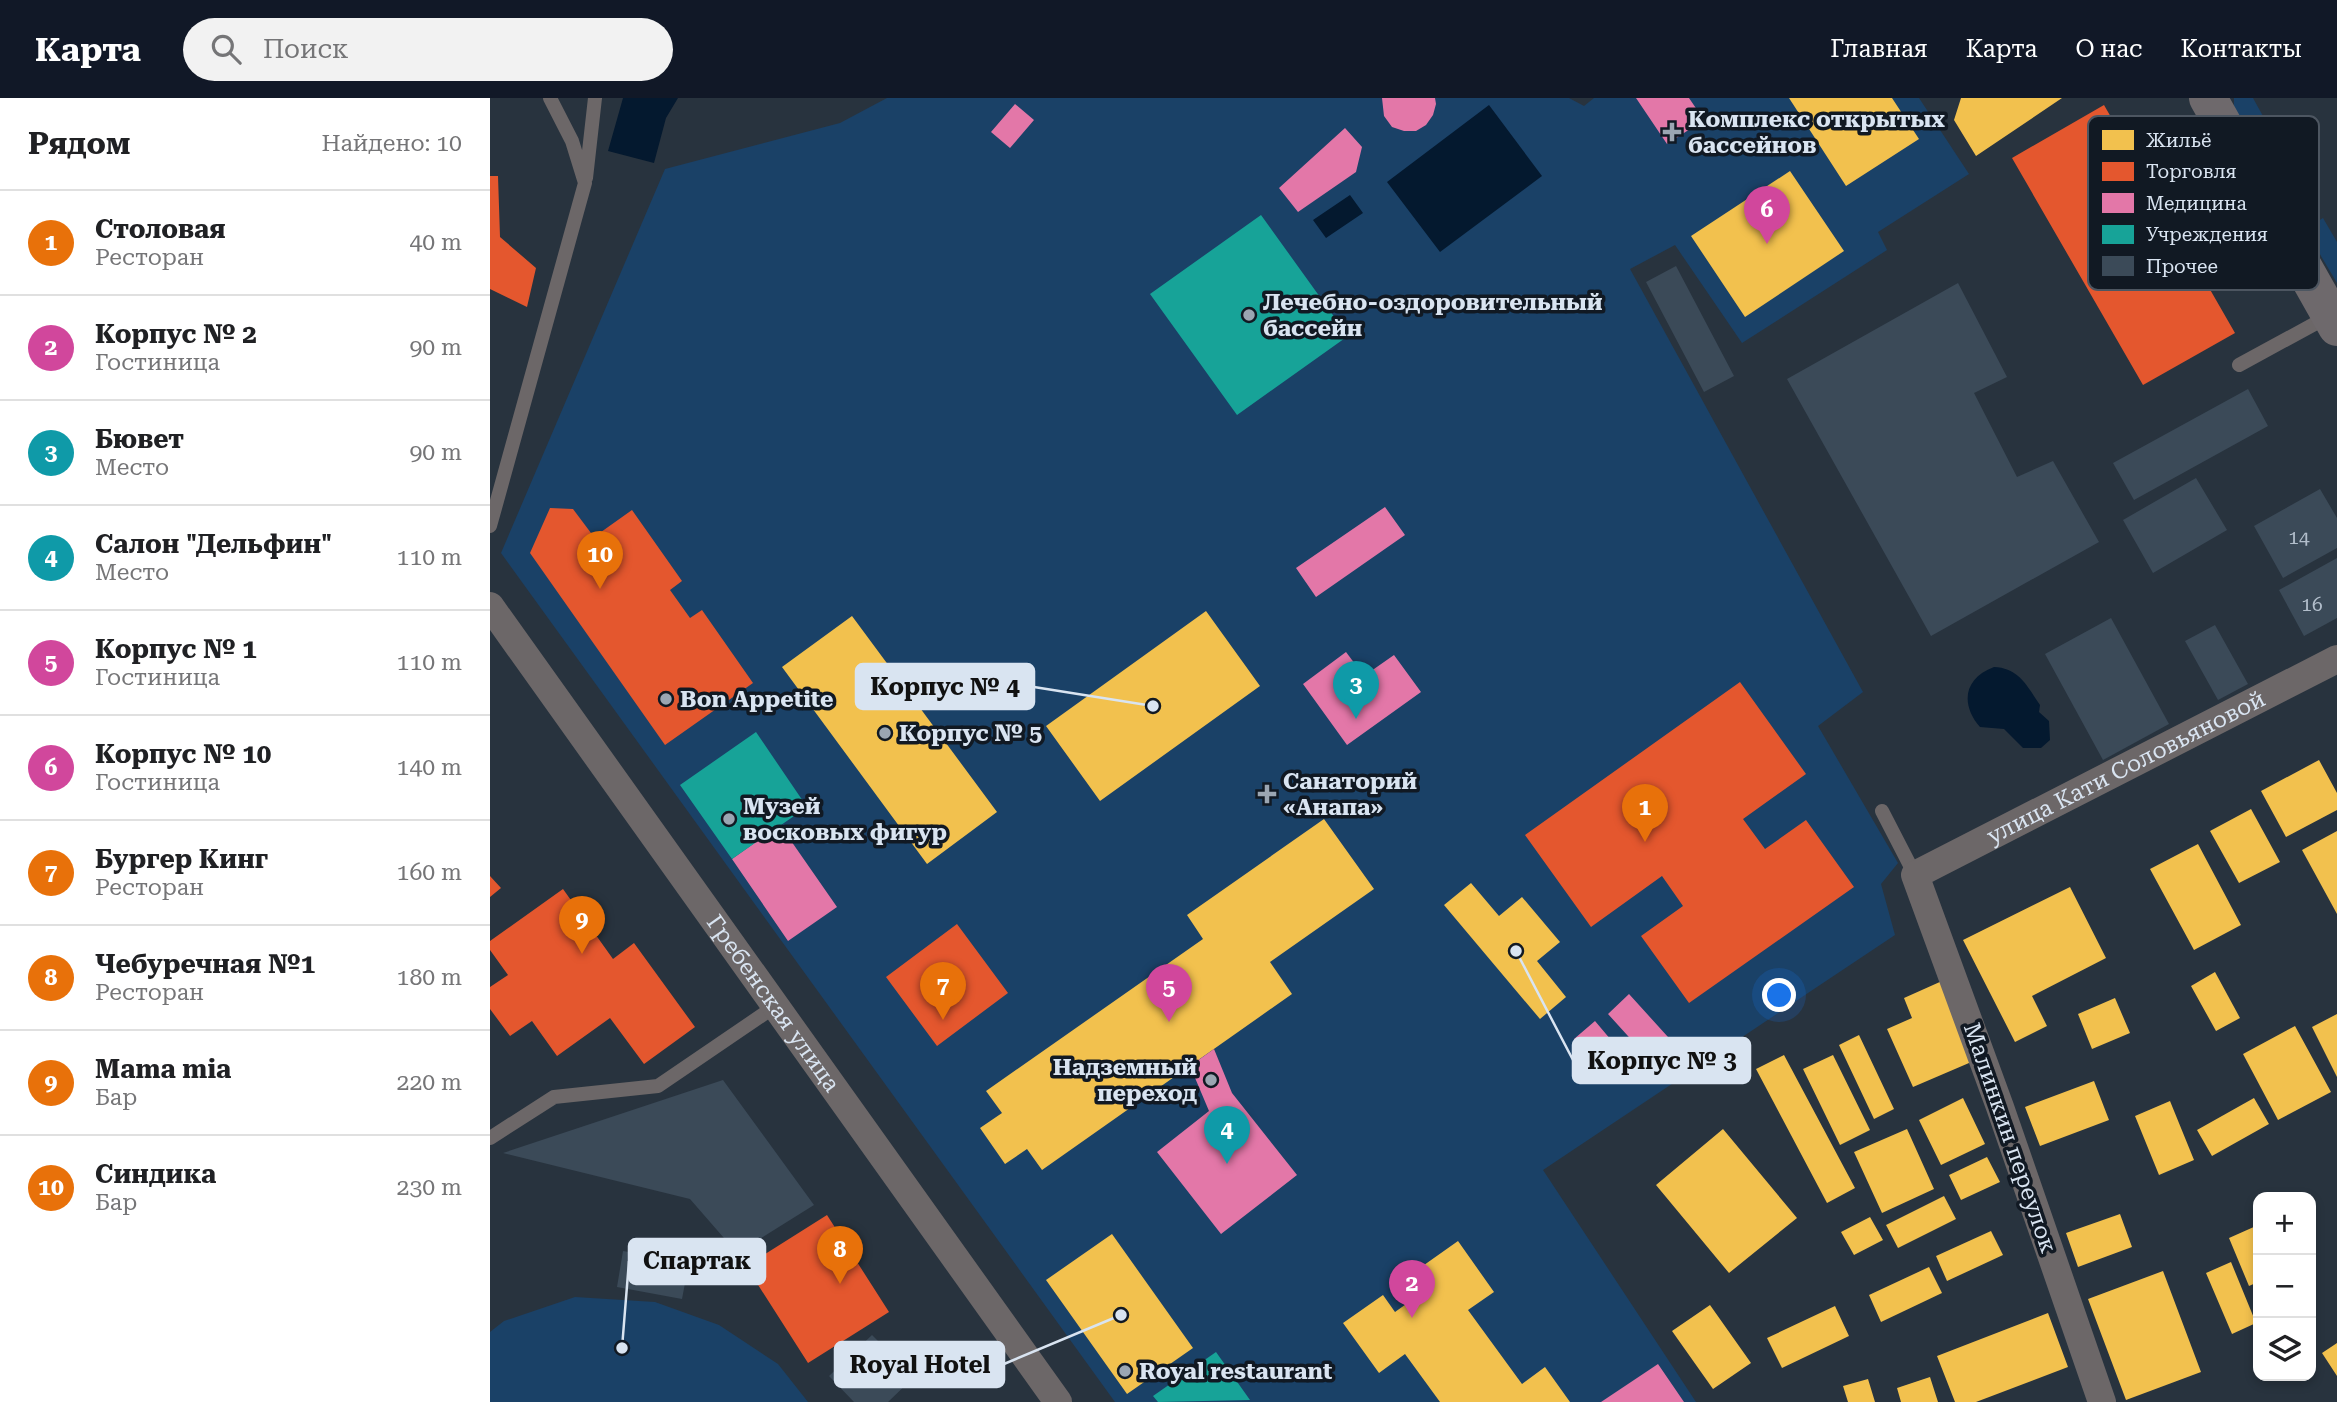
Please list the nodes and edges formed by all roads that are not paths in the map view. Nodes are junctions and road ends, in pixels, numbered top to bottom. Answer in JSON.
{"nodes":[{"id":1,"x":550,"y":98,"type":"edge"},
{"id":2,"x":595,"y":98,"type":"edge"},
{"id":3,"x":2208,"y":98,"type":"edge"},
{"id":4,"x":2218,"y":116,"type":"edge"},
{"id":5,"x":585,"y":183,"type":"junction"},
{"id":6,"x":2316,"y":290,"type":"edge"},
{"id":7,"x":2334,"y":321,"type":"edge"},
{"id":8,"x":2239,"y":365,"type":"dead end"},
{"id":9,"x":490,"y":526,"type":"edge"},
{"id":10,"x":490,"y":606,"type":"edge"},
{"id":11,"x":2337,"y":659,"type":"edge"},
{"id":12,"x":1882,"y":811,"type":"dead end"},
{"id":13,"x":1915,"y":875,"type":"junction"},
{"id":14,"x":774,"y":1007,"type":"junction"},
{"id":15,"x":490,"y":1138,"type":"edge"},
{"id":16,"x":1058,"y":1402,"type":"edge"},
{"id":17,"x":2102,"y":1402,"type":"edge"}],
"edges":[{"from":1,"to":5,"type":"lane"},
{"from":2,"to":5,"type":"lane"},
{"from":3,"to":4,"type":"street"},
{"from":5,"to":9,"type":"lane"},
{"from":6,"to":7,"type":"street"},
{"from":7,"to":8,"type":"lane"},
{"from":10,"to":14,"type":"street","name":"Гребенская улица"},
{"from":11,"to":13,"type":"street","name":"улица Кати Соловьяновой"},
{"from":12,"to":13,"type":"lane"},
{"from":13,"to":17,"type":"street","name":"Малинкин переулок"},
{"from":14,"to":15,"type":"lane"},
{"from":14,"to":16,"type":"street","name":"Гребенская улица"}]}
